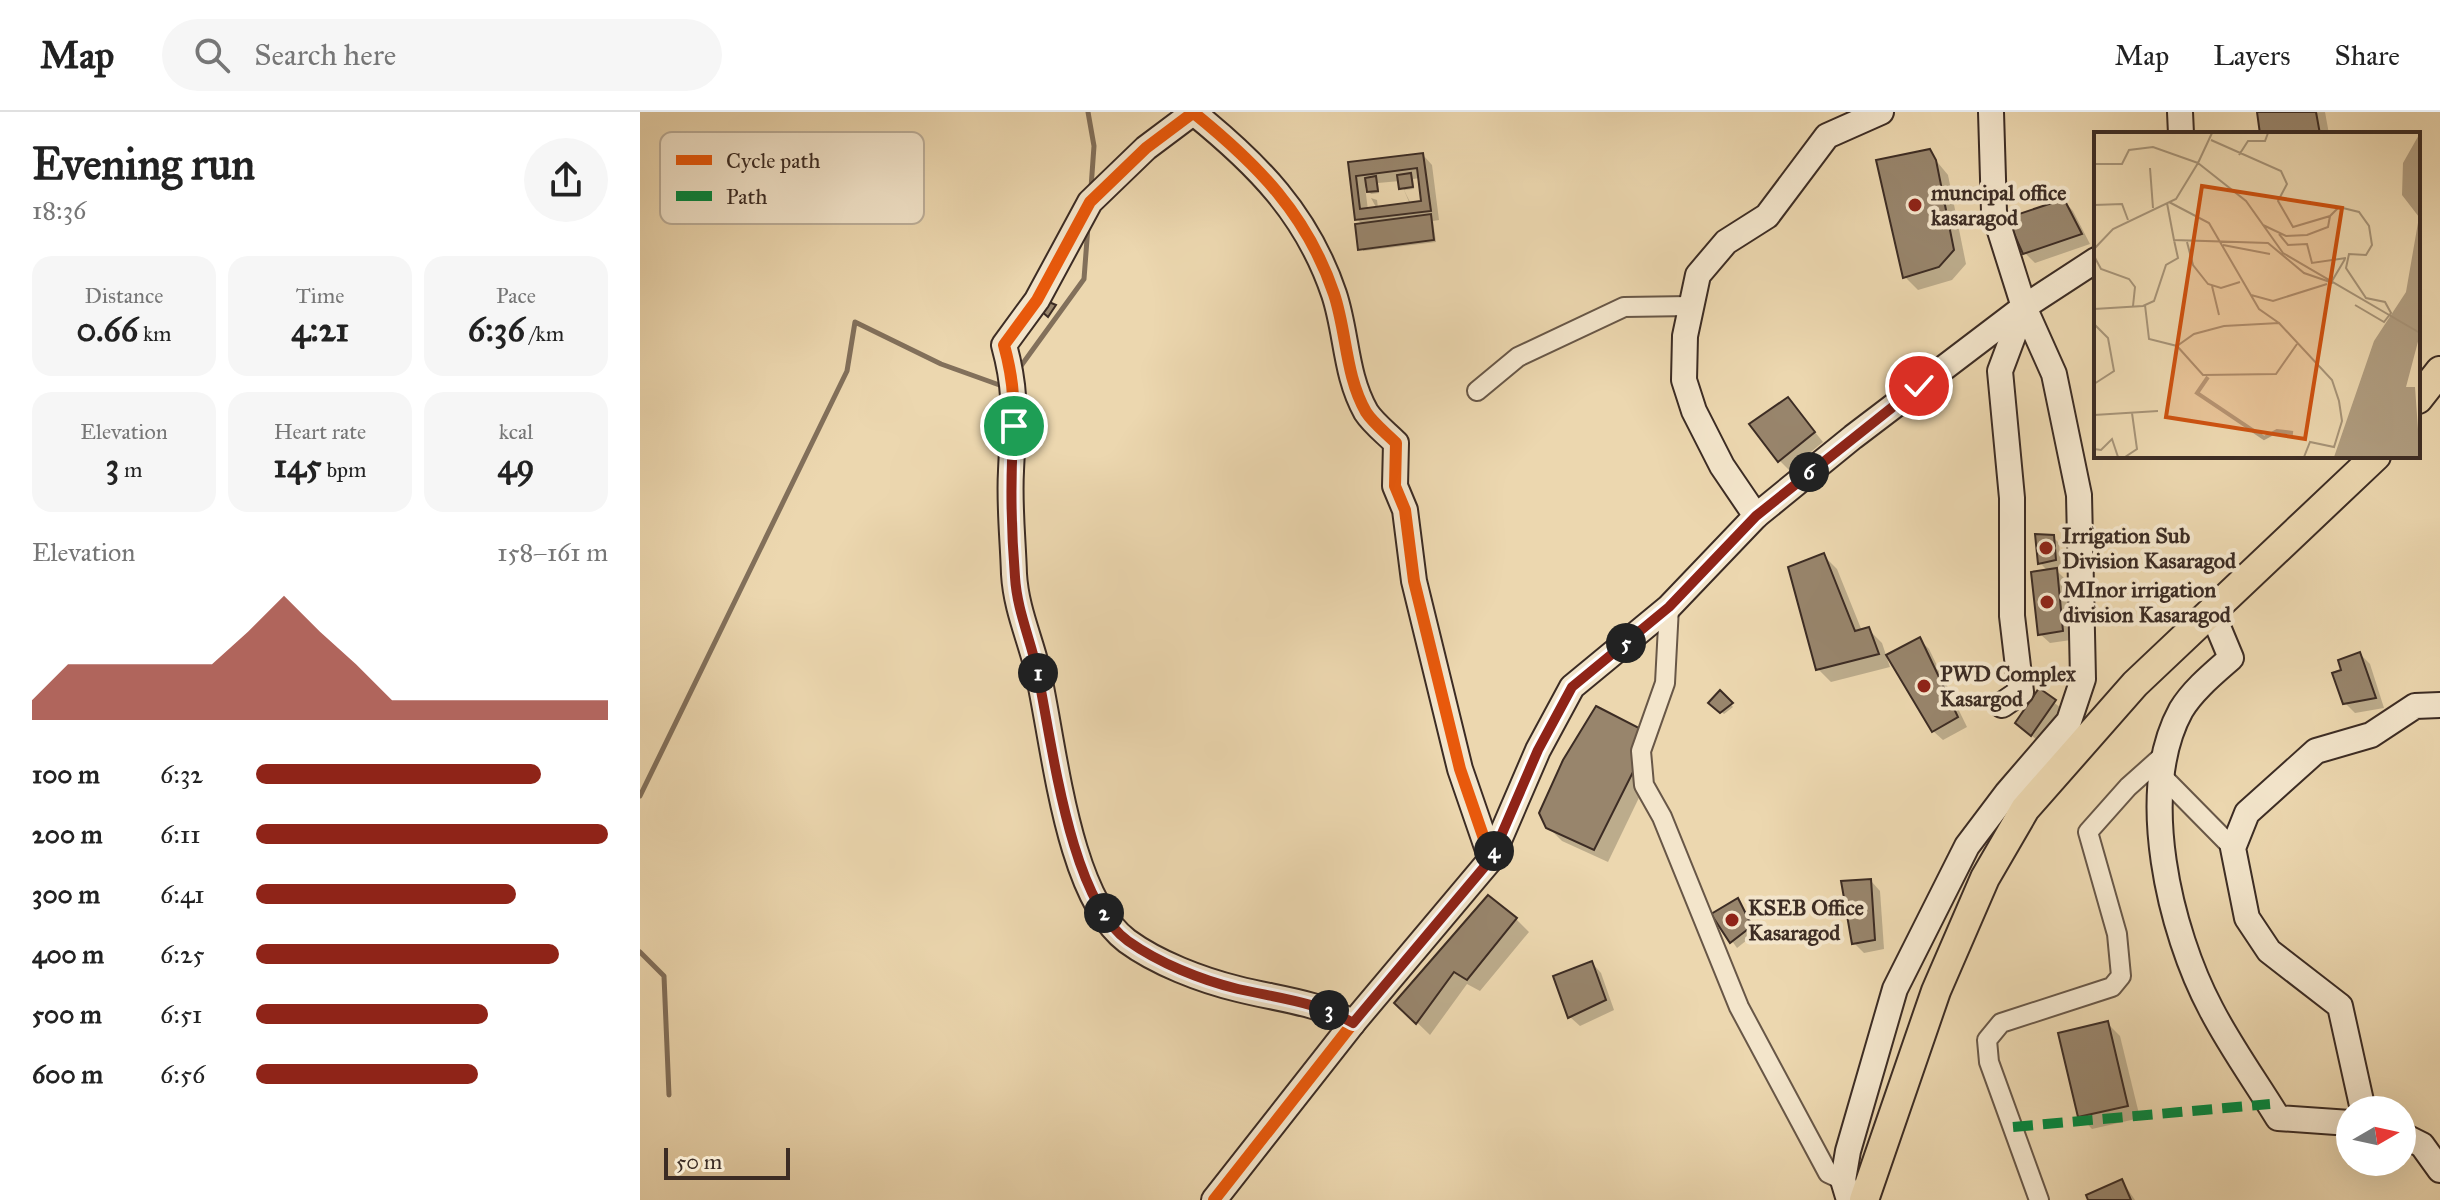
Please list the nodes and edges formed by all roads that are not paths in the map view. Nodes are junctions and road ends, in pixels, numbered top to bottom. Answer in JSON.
{"nodes":[{"id":1,"x":1194,"y":112,"type":"edge"},
{"id":2,"x":1881,"y":112,"type":"edge"},
{"id":3,"x":1991,"y":112,"type":"edge"},
{"id":4,"x":2180,"y":112,"type":"edge"},
{"id":5,"x":2181,"y":132,"type":"edge"},
{"id":6,"x":2094,"y":261,"type":"edge"},
{"id":7,"x":1690,"y":306,"type":"junction"},
{"id":8,"x":2024,"y":307,"type":"junction"},
{"id":9,"x":2440,"y":371,"type":"edge"},
{"id":10,"x":1477,"y":391,"type":"dead end"},
{"id":11,"x":2420,"y":396,"type":"edge"},
{"id":12,"x":2374,"y":458,"type":"edge"},
{"id":13,"x":1756,"y":516,"type":"junction"},
{"id":14,"x":1669,"y":607,"type":"junction"},
{"id":15,"x":2211,"y":610,"type":"junction"},
{"id":16,"x":2002,"y":705,"type":"dead end"},
{"id":17,"x":2440,"y":705,"type":"edge"},
{"id":18,"x":2165,"y":765,"type":"junction"},
{"id":19,"x":2233,"y":848,"type":"junction"},
{"id":20,"x":1491,"y":859,"type":"junction"},
{"id":21,"x":1353,"y":1023,"type":"junction"},
{"id":22,"x":2360,"y":1096,"type":"edge"},
{"id":23,"x":2336,"y":1122,"type":"edge"},
{"id":24,"x":2416,"y":1142,"type":"edge"},
{"id":25,"x":2440,"y":1170,"type":"edge"},
{"id":26,"x":1846,"y":1190,"type":"edge"},
{"id":27,"x":1214,"y":1200,"type":"edge"},
{"id":28,"x":1864,"y":1200,"type":"edge"},
{"id":29,"x":2039,"y":1200,"type":"edge"}],
"edges":[{"from":1,"to":20,"type":"street"},
{"from":1,"to":21,"type":"street"},
{"from":2,"to":7,"type":"street"},
{"from":3,"to":8,"type":"street"},
{"from":4,"to":5,"type":"street"},
{"from":6,"to":8,"type":"street"},
{"from":7,"to":10,"type":"street"},
{"from":7,"to":13,"type":"street"},
{"from":8,"to":13,"type":"street"},
{"from":8,"to":16,"type":"street"},
{"from":8,"to":26,"type":"street"},
{"from":9,"to":11,"type":"main road"},
{"from":12,"to":15,"type":"main road"},
{"from":13,"to":14,"type":"street"},
{"from":14,"to":20,"type":"street"},
{"from":14,"to":26,"type":"street"},
{"from":15,"to":18,"type":"street"},
{"from":15,"to":28,"type":"main road"},
{"from":17,"to":19,"type":"street"},
{"from":18,"to":19,"type":"street"},
{"from":18,"to":23,"type":"street"},
{"from":18,"to":29,"type":"street"},
{"from":19,"to":22,"type":"street"},
{"from":20,"to":21,"type":"street"},
{"from":21,"to":27,"type":"street"},
{"from":24,"to":25,"type":"street"}]}
